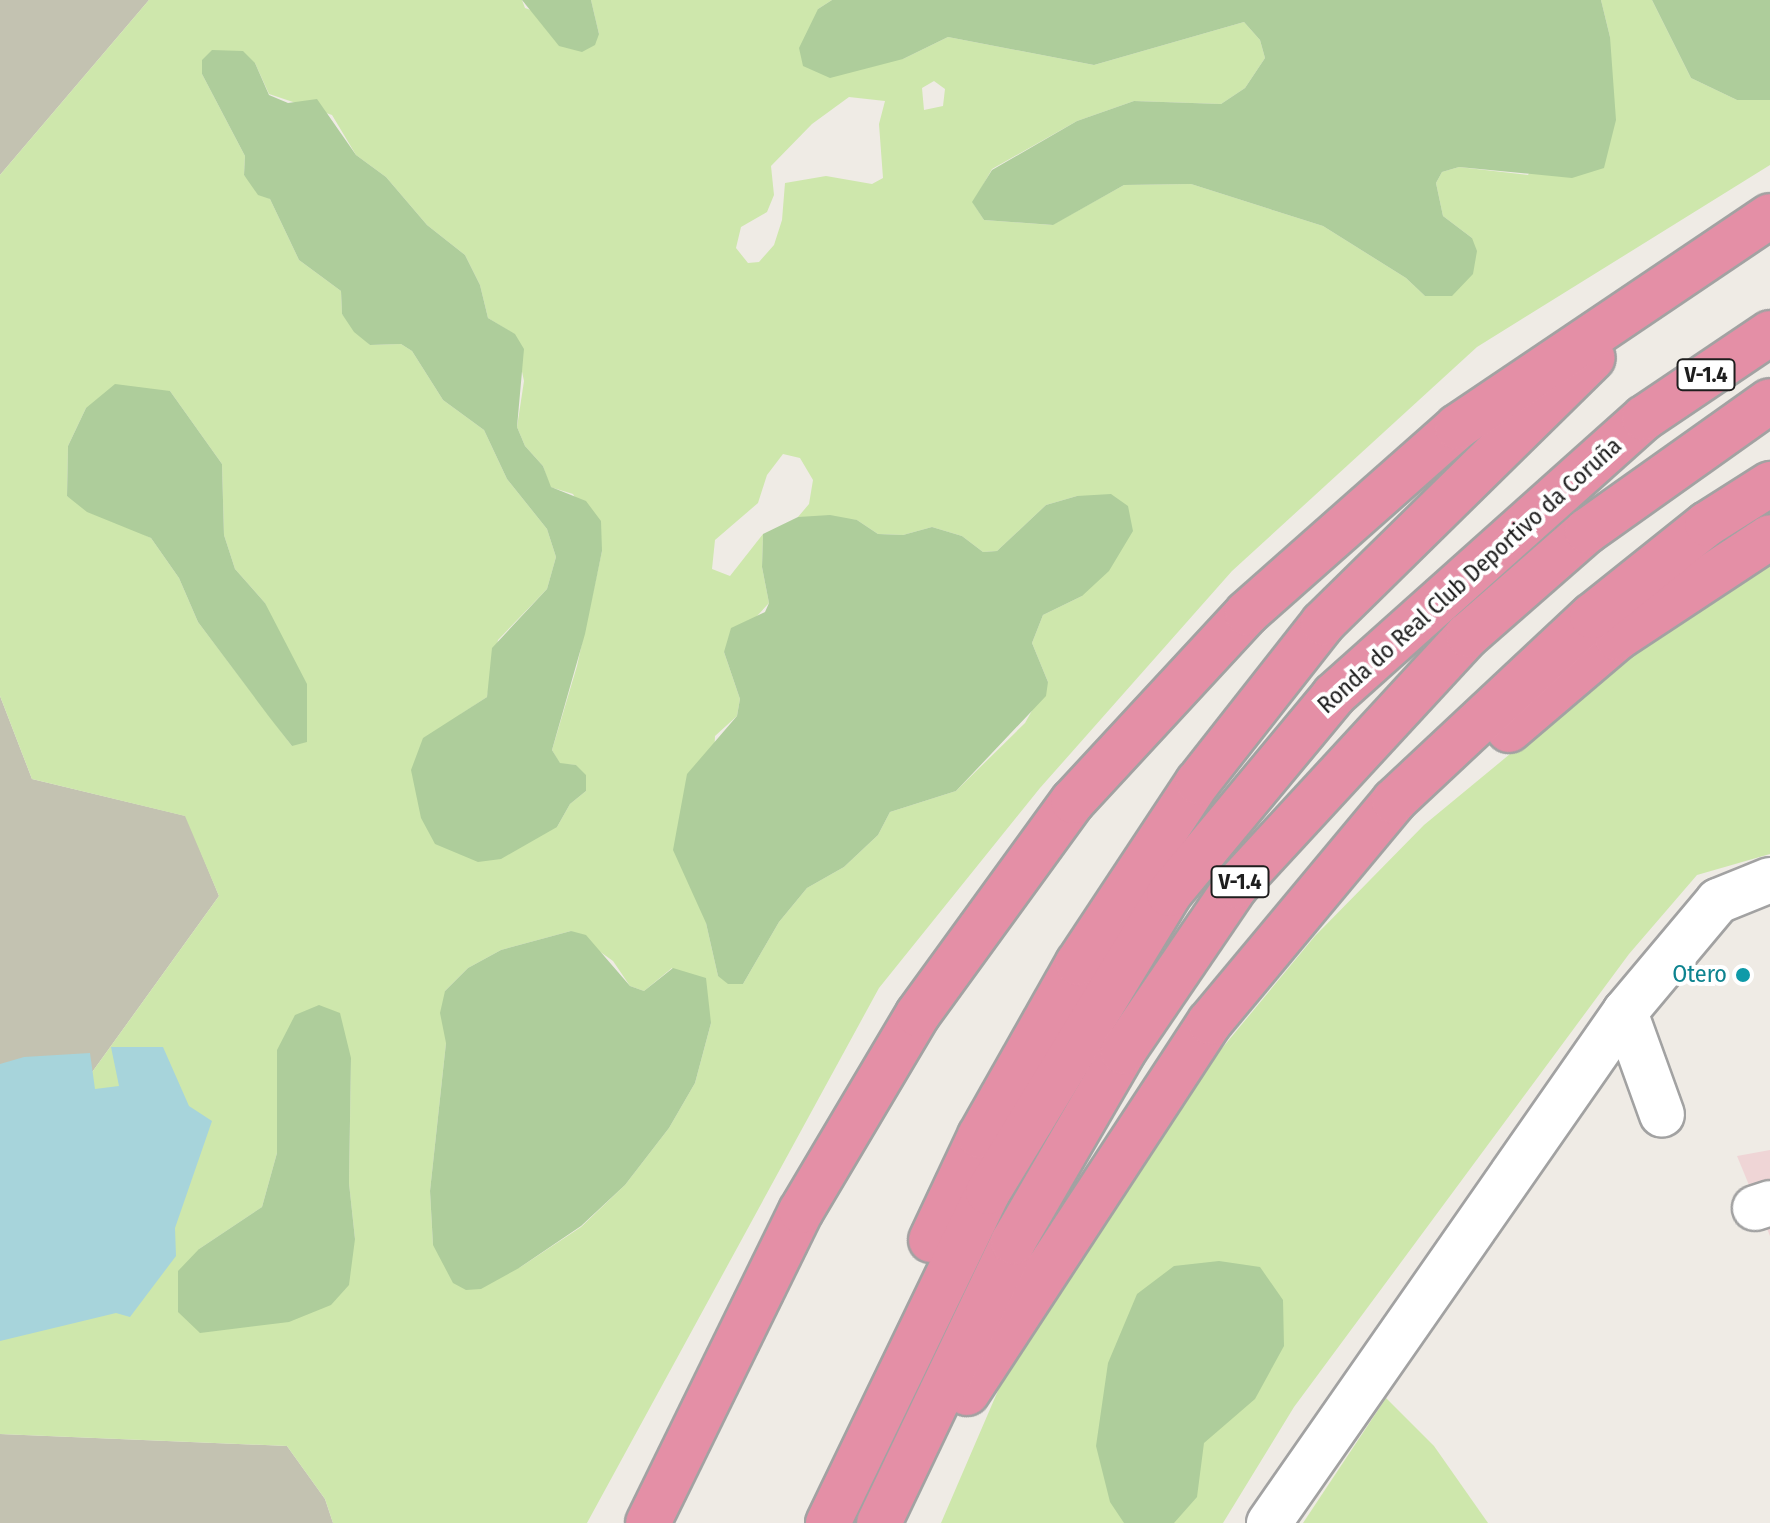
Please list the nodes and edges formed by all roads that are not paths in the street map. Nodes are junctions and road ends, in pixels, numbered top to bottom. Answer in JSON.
{"nodes":[{"id":1,"x":1770,"y":216,"type":"edge"},
{"id":2,"x":1680,"y":273,"type":"junction"},
{"id":3,"x":1770,"y":333,"type":"edge"},
{"id":4,"x":1770,"y":401,"type":"edge"},
{"id":5,"x":1770,"y":484,"type":"edge"},
{"id":6,"x":1770,"y":537,"type":"edge"},
{"id":7,"x":1770,"y":880,"type":"edge"},
{"id":8,"x":1295,"y":926,"type":"junction"},
{"id":9,"x":1625,"y":1012,"type":"junction"},
{"id":10,"x":1662,"y":1115,"type":"dead end"},
{"id":11,"x":861,"y":1450,"type":"junction"},
{"id":12,"x":883,"y":1514,"type":"edge"},
{"id":13,"x":648,"y":1523,"type":"edge"},
{"id":14,"x":828,"y":1523,"type":"edge"},
{"id":15,"x":1269,"y":1523,"type":"edge"}],
"edges":[{"from":1,"to":2,"type":"highway"},
{"from":2,"to":11,"type":"highway"},
{"from":2,"to":13,"type":"highway"},
{"from":3,"to":11,"type":"highway","name":"Ronda do Real Club Deportivo da Coruña","number":"V-1.4"},
{"from":4,"to":12,"type":"highway","name":"Ronda do Real Club Deportivo da Coruña","number":"V-1.4"},
{"from":5,"to":8,"type":"highway"},
{"from":6,"to":8,"type":"highway"},
{"from":7,"to":9,"type":"street"},
{"from":8,"to":12,"type":"highway"},
{"from":9,"to":10,"type":"street"},
{"from":9,"to":15,"type":"street"},
{"from":11,"to":14,"type":"highway","name":"Ronda do Real Club Deportivo da Coruña","number":"V-1.4"}]}
